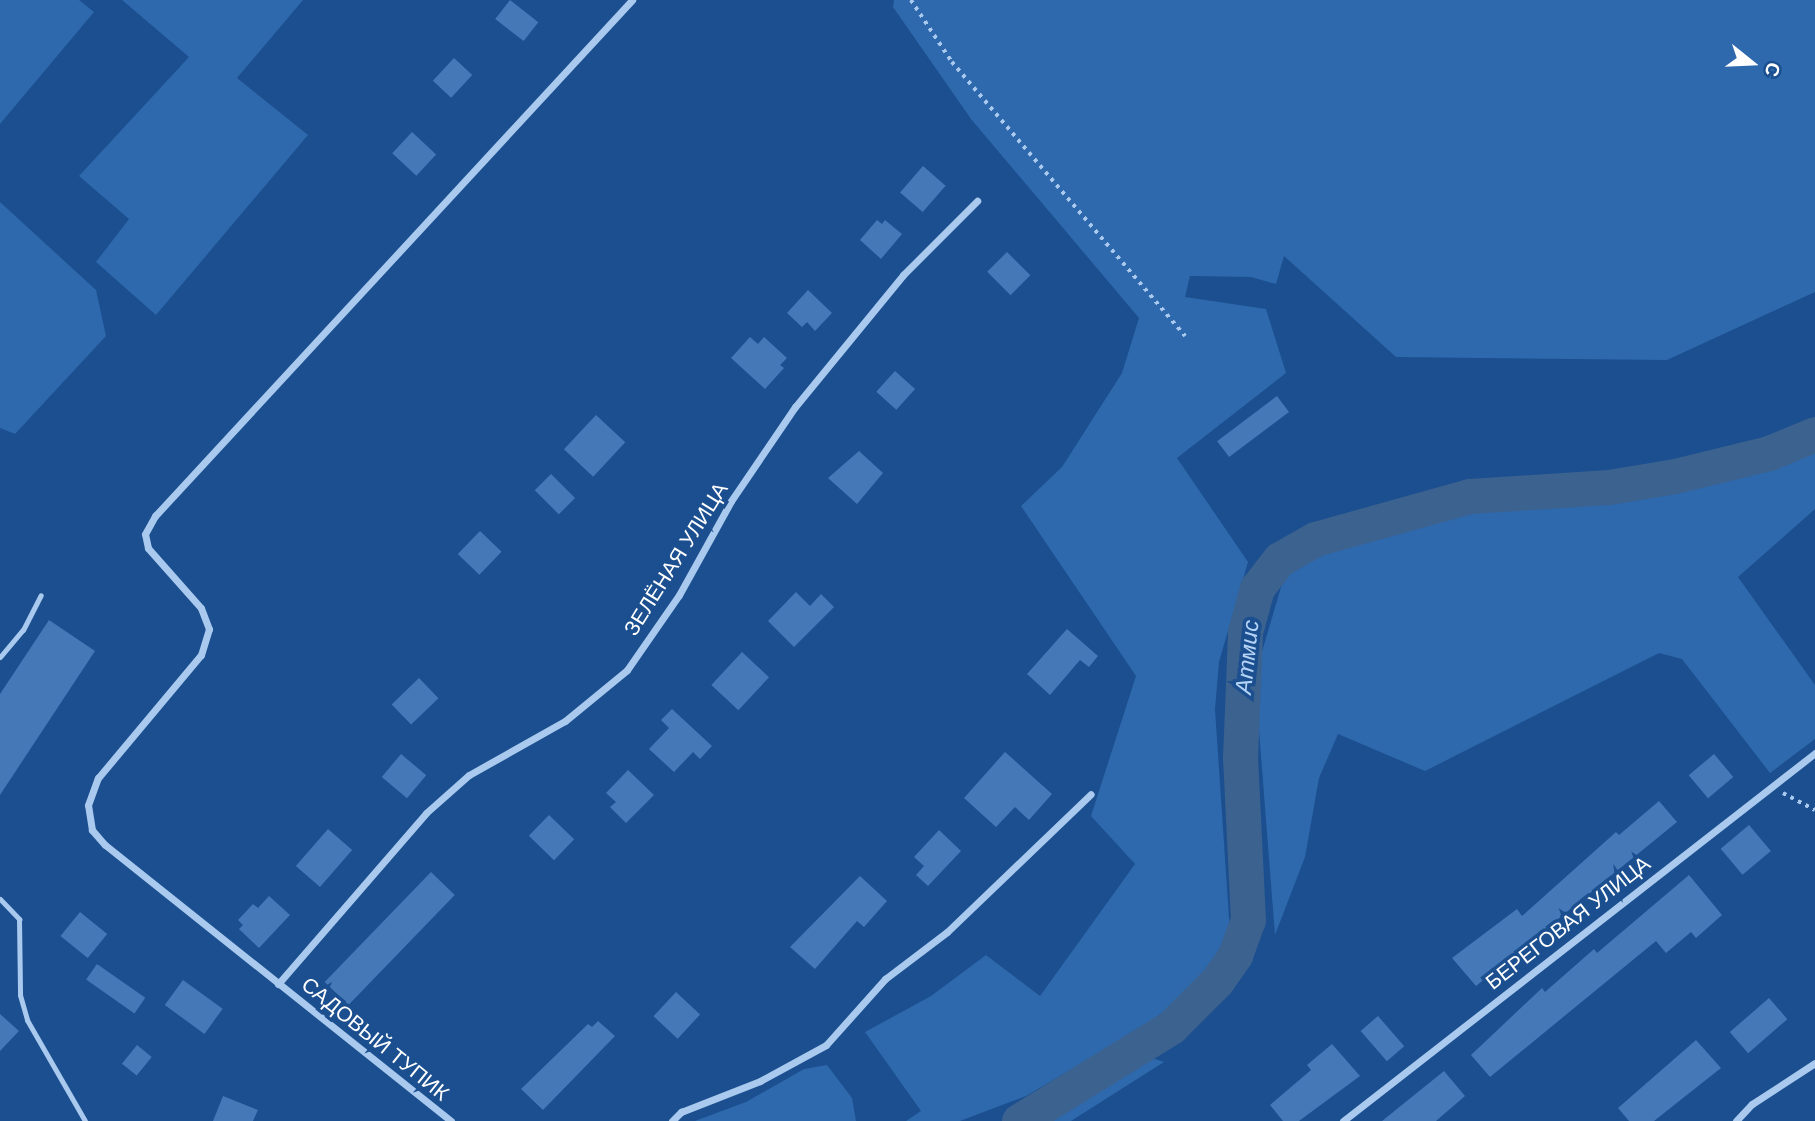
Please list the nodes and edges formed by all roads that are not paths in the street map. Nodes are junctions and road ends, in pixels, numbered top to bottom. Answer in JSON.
{"nodes":[{"id":1,"x":632,"y":0,"type":"edge"},
{"id":2,"x":977,"y":201,"type":"dead end"},
{"id":3,"x":41,"y":595,"type":"dead end"},
{"id":4,"x":0,"y":657,"type":"edge"},
{"id":5,"x":1815,"y":753,"type":"edge"},
{"id":6,"x":1091,"y":794,"type":"dead end"},
{"id":7,"x":0,"y":899,"type":"edge"},
{"id":8,"x":278,"y":984,"type":"junction"},
{"id":9,"x":1815,"y":1063,"type":"edge"},
{"id":10,"x":85,"y":1121,"type":"edge"},
{"id":11,"x":450,"y":1121,"type":"edge"},
{"id":12,"x":672,"y":1121,"type":"edge"},
{"id":13,"x":1342,"y":1121,"type":"edge"},
{"id":14,"x":1736,"y":1121,"type":"edge"}],
"edges":[{"from":1,"to":8,"type":"street","name":"САДОВЫЙ ТУПИК"},
{"from":2,"to":8,"type":"street","name":"ЗЕЛЁНАЯ УЛИЦА"},
{"from":3,"to":4,"type":"lane"},
{"from":5,"to":13,"type":"street","name":"БЕРЕГОВАЯ УЛИЦА"},
{"from":6,"to":12,"type":"street"},
{"from":7,"to":10,"type":"lane"},
{"from":8,"to":11,"type":"street","name":"САДОВЫЙ ТУПИК"},
{"from":9,"to":14,"type":"street"}]}
